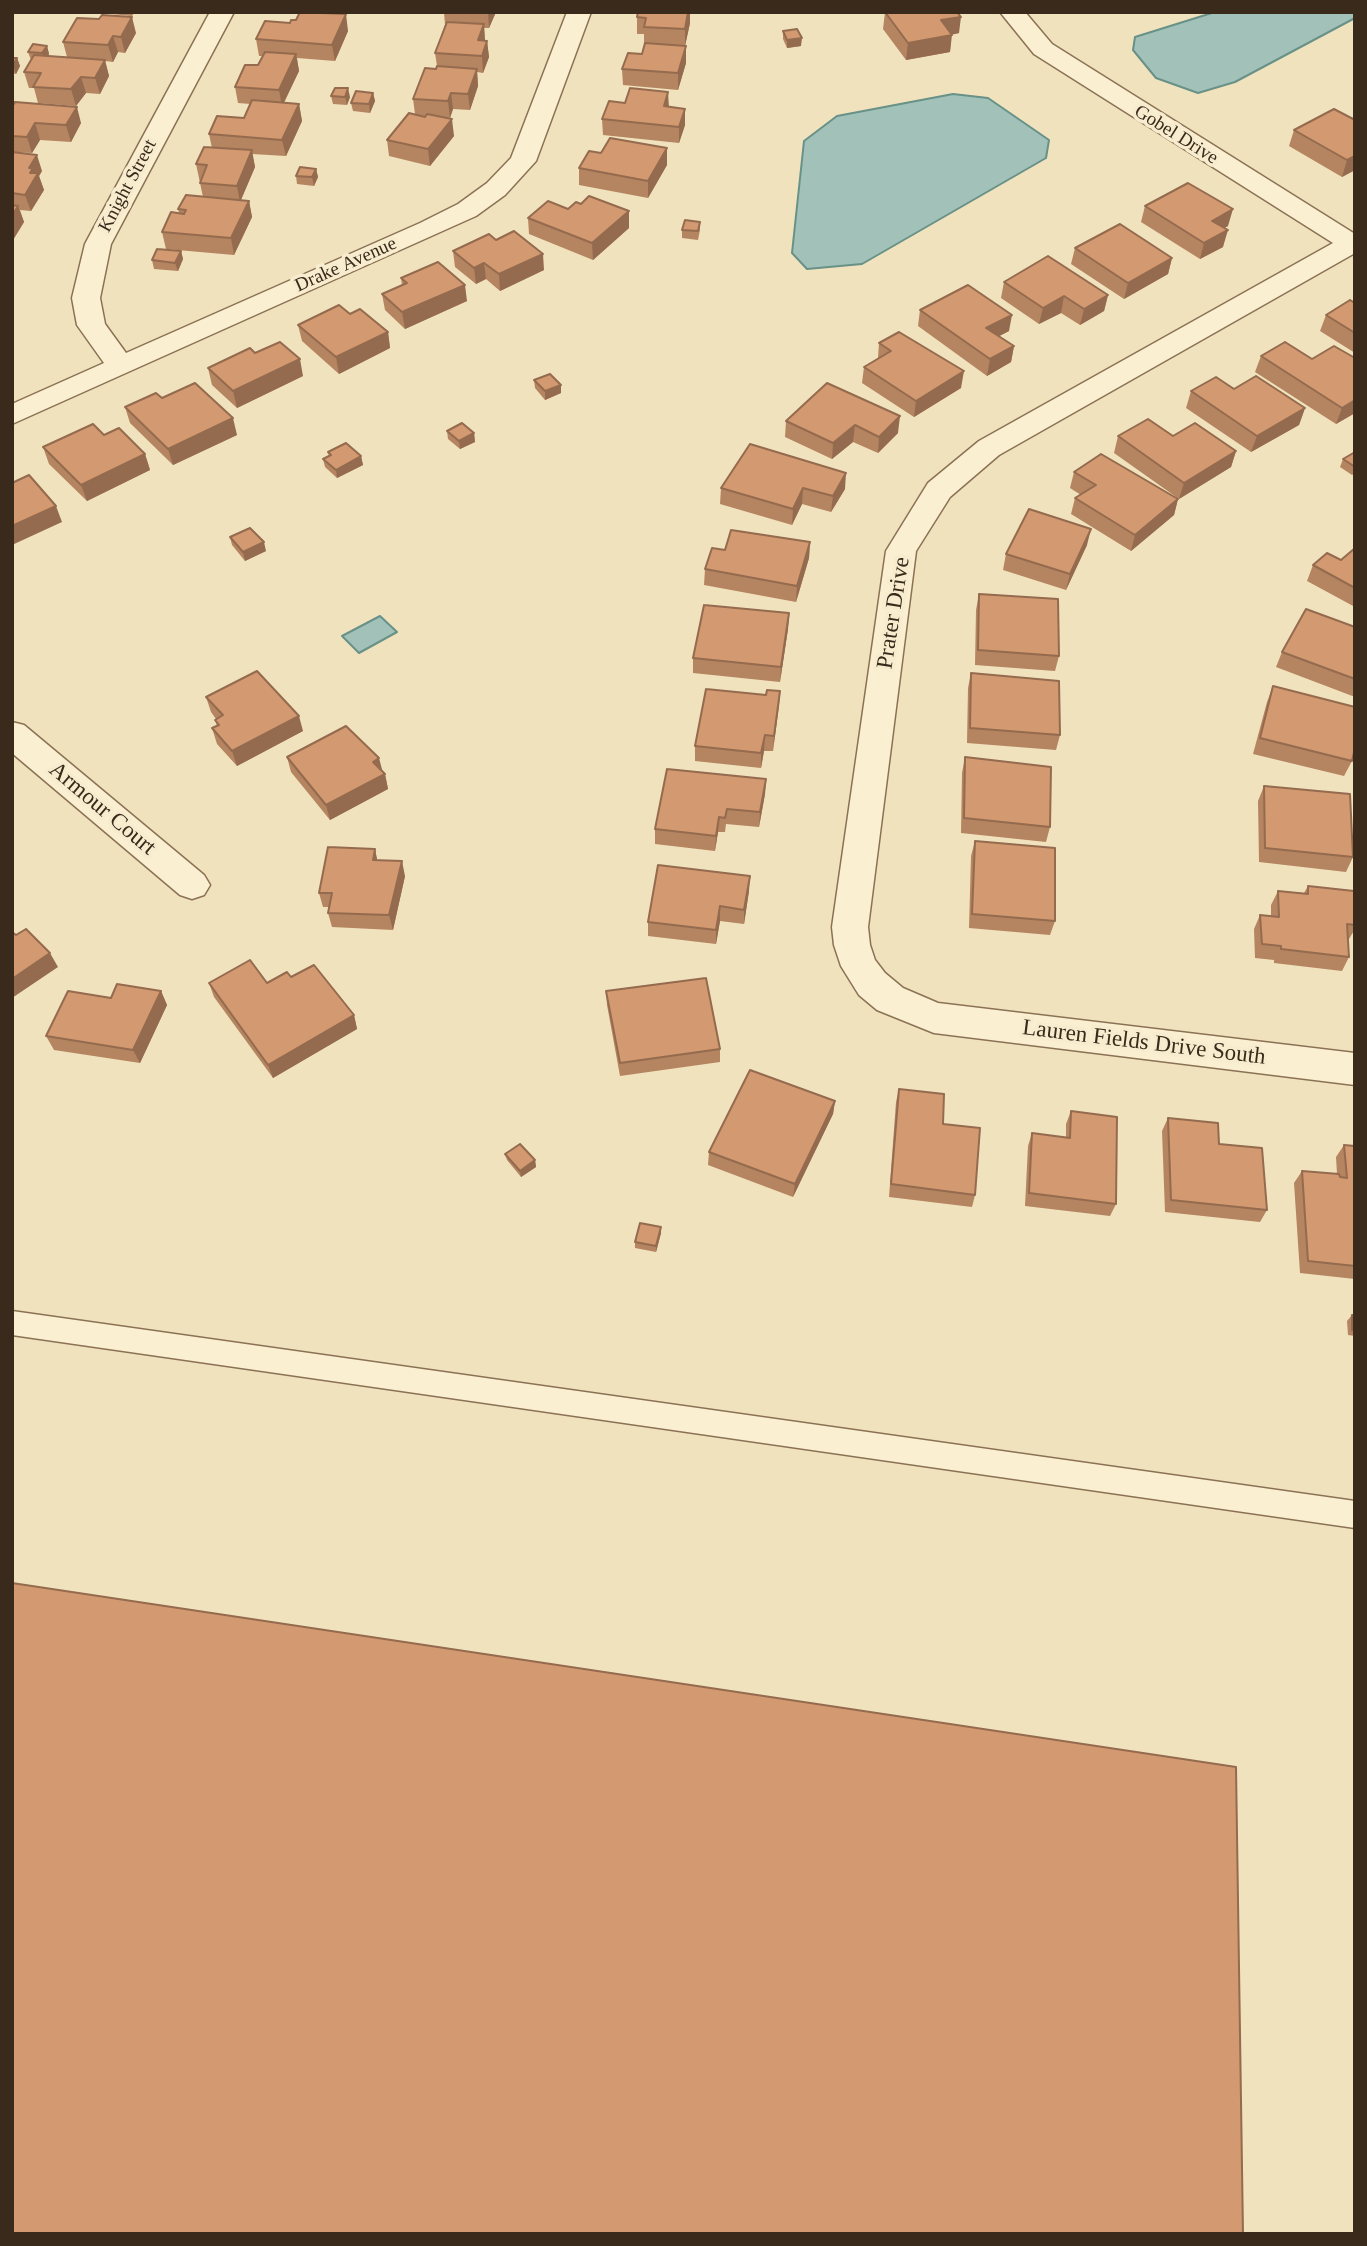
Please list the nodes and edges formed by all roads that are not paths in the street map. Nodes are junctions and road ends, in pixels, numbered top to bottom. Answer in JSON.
{"nodes":[{"id":1,"x":222,"y":12,"type":"edge"},
{"id":2,"x":579,"y":12,"type":"edge"},
{"id":3,"x":1012,"y":12,"type":"edge"},
{"id":4,"x":1353,"y":243,"type":"edge"},
{"id":5,"x":120,"y":365,"type":"junction"},
{"id":6,"x":12,"y":415,"type":"edge"},
{"id":7,"x":12,"y":734,"type":"edge"},
{"id":8,"x":192,"y":885,"type":"dead end"},
{"id":9,"x":934,"y":1018,"type":"joint"},
{"id":10,"x":1355,"y":1069,"type":"edge"},
{"id":11,"x":12,"y":1323,"type":"edge"},
{"id":12,"x":1355,"y":1515,"type":"edge"}],
"edges":[{"from":1,"to":5,"type":"street","name":"Knight Street"},
{"from":2,"to":5,"type":"street","name":"Drake Avenue"},
{"from":3,"to":4,"type":"street","name":"Gobel Drive"},
{"from":4,"to":9,"type":"street","name":"Prater Drive"},
{"from":5,"to":6,"type":"street","name":"Drake Avenue"},
{"from":7,"to":8,"type":"street","name":"Armour Court"},
{"from":9,"to":10,"type":"street","name":"Lauren Fields Drive South"},
{"from":11,"to":12,"type":"lane"}]}
